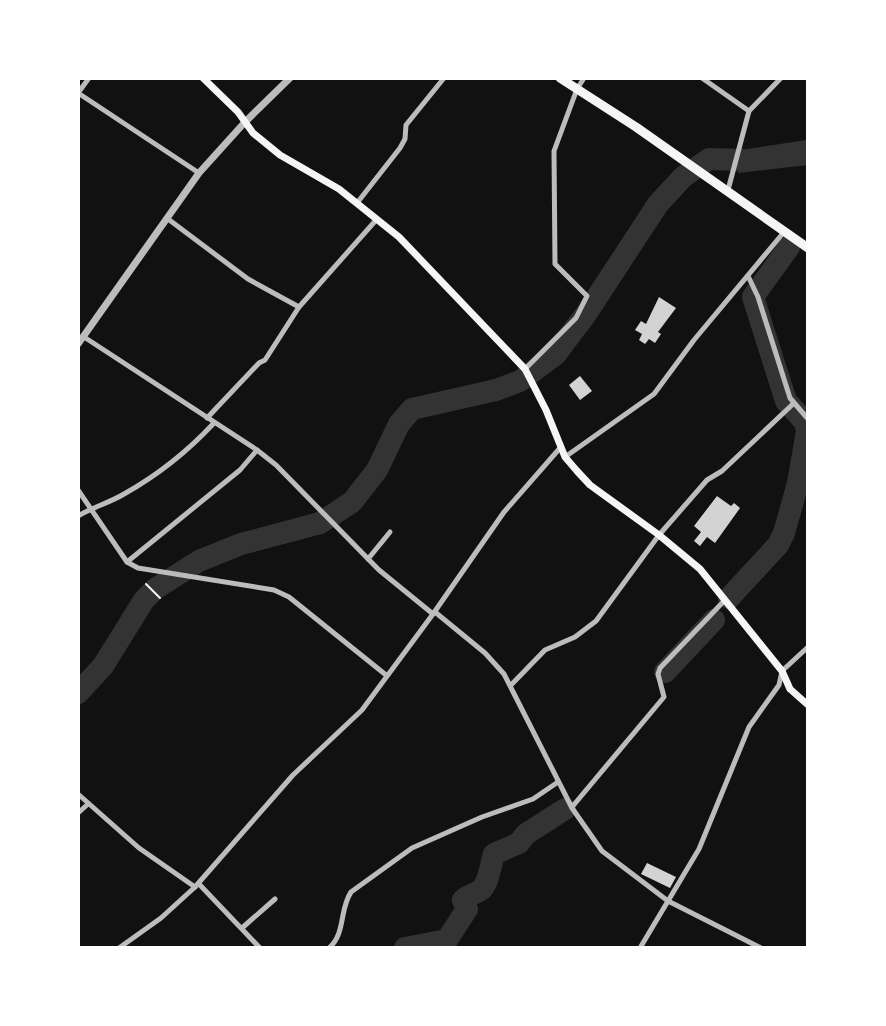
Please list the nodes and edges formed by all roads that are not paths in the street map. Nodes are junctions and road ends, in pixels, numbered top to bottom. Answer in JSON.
{"nodes":[{"id":1,"x":89,"y":78,"type":"edge"},
{"id":2,"x":203,"y":78,"type":"edge"},
{"id":3,"x":290,"y":78,"type":"edge"},
{"id":4,"x":444,"y":78,"type":"edge"},
{"id":5,"x":560,"y":78,"type":"edge"},
{"id":6,"x":584,"y":78,"type":"edge"},
{"id":7,"x":702,"y":78,"type":"edge"},
{"id":8,"x":781,"y":78,"type":"edge"},
{"id":9,"x":577,"y":89,"type":"junction"},
{"id":10,"x":78,"y":93,"type":"edge"},
{"id":11,"x":749,"y":111,"type":"junction"},
{"id":12,"x":245,"y":122,"type":"junction"},
{"id":13,"x":199,"y":173,"type":"junction"},
{"id":14,"x":729,"y":186,"type":"junction"},
{"id":15,"x":357,"y":203,"type":"junction"},
{"id":16,"x":168,"y":219,"type":"junction"},
{"id":17,"x":377,"y":219,"type":"junction"},
{"id":18,"x":785,"y":231,"type":"junction"},
{"id":19,"x":808,"y":248,"type":"edge"},
{"id":20,"x":748,"y":276,"type":"junction"},
{"id":21,"x":299,"y":307,"type":"junction"},
{"id":22,"x":84,"y":337,"type":"junction"},
{"id":23,"x":78,"y":344,"type":"edge"},
{"id":24,"x":525,"y":369,"type":"junction"},
{"id":25,"x":794,"y":403,"type":"junction"},
{"id":26,"x":207,"y":418,"type":"junction"},
{"id":27,"x":808,"y":419,"type":"edge"},
{"id":28,"x":214,"y":423,"type":"junction"},
{"id":29,"x":560,"y":448,"type":"junction"},
{"id":30,"x":257,"y":450,"type":"junction"},
{"id":31,"x":565,"y":457,"type":"junction"},
{"id":32,"x":78,"y":490,"type":"edge"},
{"id":33,"x":91,"y":508,"type":"junction"},
{"id":34,"x":78,"y":516,"type":"edge"},
{"id":35,"x":390,"y":532,"type":"dead end"},
{"id":36,"x":659,"y":535,"type":"junction"},
{"id":37,"x":368,"y":559,"type":"junction"},
{"id":38,"x":127,"y":562,"type":"junction"},
{"id":39,"x":724,"y":601,"type":"junction"},
{"id":40,"x":434,"y":613,"type":"junction"},
{"id":41,"x":808,"y":647,"type":"edge"},
{"id":42,"x":782,"y":671,"type":"junction"},
{"id":43,"x":387,"y":675,"type":"junction"},
{"id":44,"x":511,"y":685,"type":"junction"},
{"id":45,"x":808,"y":705,"type":"edge"},
{"id":46,"x":558,"y":782,"type":"junction"},
{"id":47,"x":78,"y":794,"type":"edge"},
{"id":48,"x":88,"y":804,"type":"junction"},
{"id":49,"x":572,"y":808,"type":"junction"},
{"id":50,"x":78,"y":813,"type":"edge"},
{"id":51,"x":197,"y":886,"type":"junction"},
{"id":52,"x":275,"y":899,"type":"dead end"},
{"id":53,"x":668,"y":901,"type":"junction"},
{"id":54,"x":242,"y":928,"type":"junction"},
{"id":55,"x":119,"y":948,"type":"edge"},
{"id":56,"x":260,"y":948,"type":"edge"},
{"id":57,"x":329,"y":948,"type":"edge"},
{"id":58,"x":640,"y":948,"type":"edge"},
{"id":59,"x":761,"y":948,"type":"edge"}],
"edges":[{"from":1,"to":10,"type":"street"},
{"from":2,"to":12,"type":"main road"},
{"from":3,"to":12,"type":"street"},
{"from":4,"to":15,"type":"street"},
{"from":5,"to":9,"type":"highway"},
{"from":6,"to":9,"type":"street"},
{"from":7,"to":11,"type":"street"},
{"from":8,"to":11,"type":"street"},
{"from":9,"to":14,"type":"highway"},
{"from":9,"to":24,"type":"street"},
{"from":10,"to":13,"type":"street"},
{"from":11,"to":14,"type":"street"},
{"from":12,"to":13,"type":"street"},
{"from":12,"to":15,"type":"main road"},
{"from":13,"to":16,"type":"street"},
{"from":14,"to":18,"type":"highway"},
{"from":15,"to":17,"type":"main road"},
{"from":16,"to":21,"type":"street"},
{"from":16,"to":22,"type":"street"},
{"from":17,"to":21,"type":"street"},
{"from":17,"to":24,"type":"main road"},
{"from":18,"to":19,"type":"highway"},
{"from":18,"to":20,"type":"street"},
{"from":20,"to":25,"type":"street"},
{"from":20,"to":31,"type":"street"},
{"from":21,"to":26,"type":"street"},
{"from":22,"to":23,"type":"street"},
{"from":22,"to":26,"type":"street"},
{"from":24,"to":29,"type":"main road"},
{"from":25,"to":27,"type":"street"},
{"from":25,"to":36,"type":"street"},
{"from":26,"to":28,"type":"street"},
{"from":28,"to":30,"type":"street"},
{"from":28,"to":33,"type":"street"},
{"from":29,"to":31,"type":"main road"},
{"from":29,"to":40,"type":"street"},
{"from":30,"to":37,"type":"street"},
{"from":30,"to":38,"type":"street"},
{"from":31,"to":36,"type":"main road"},
{"from":32,"to":33,"type":"street"},
{"from":33,"to":34,"type":"street"},
{"from":33,"to":38,"type":"street"},
{"from":35,"to":37,"type":"street"},
{"from":36,"to":39,"type":"main road"},
{"from":36,"to":44,"type":"street"},
{"from":37,"to":40,"type":"street"},
{"from":38,"to":43,"type":"street"},
{"from":39,"to":42,"type":"main road"},
{"from":39,"to":49,"type":"street"},
{"from":40,"to":43,"type":"street"},
{"from":40,"to":44,"type":"street"},
{"from":41,"to":42,"type":"street"},
{"from":42,"to":45,"type":"main road"},
{"from":42,"to":53,"type":"street"},
{"from":43,"to":51,"type":"street"},
{"from":44,"to":46,"type":"street"},
{"from":46,"to":49,"type":"street"},
{"from":46,"to":57,"type":"street"},
{"from":47,"to":48,"type":"street"},
{"from":48,"to":50,"type":"street"},
{"from":48,"to":51,"type":"street"},
{"from":49,"to":53,"type":"street"},
{"from":51,"to":54,"type":"street"},
{"from":51,"to":55,"type":"street"},
{"from":52,"to":54,"type":"street"},
{"from":53,"to":58,"type":"street"},
{"from":53,"to":59,"type":"street"},
{"from":54,"to":56,"type":"street"}]}
